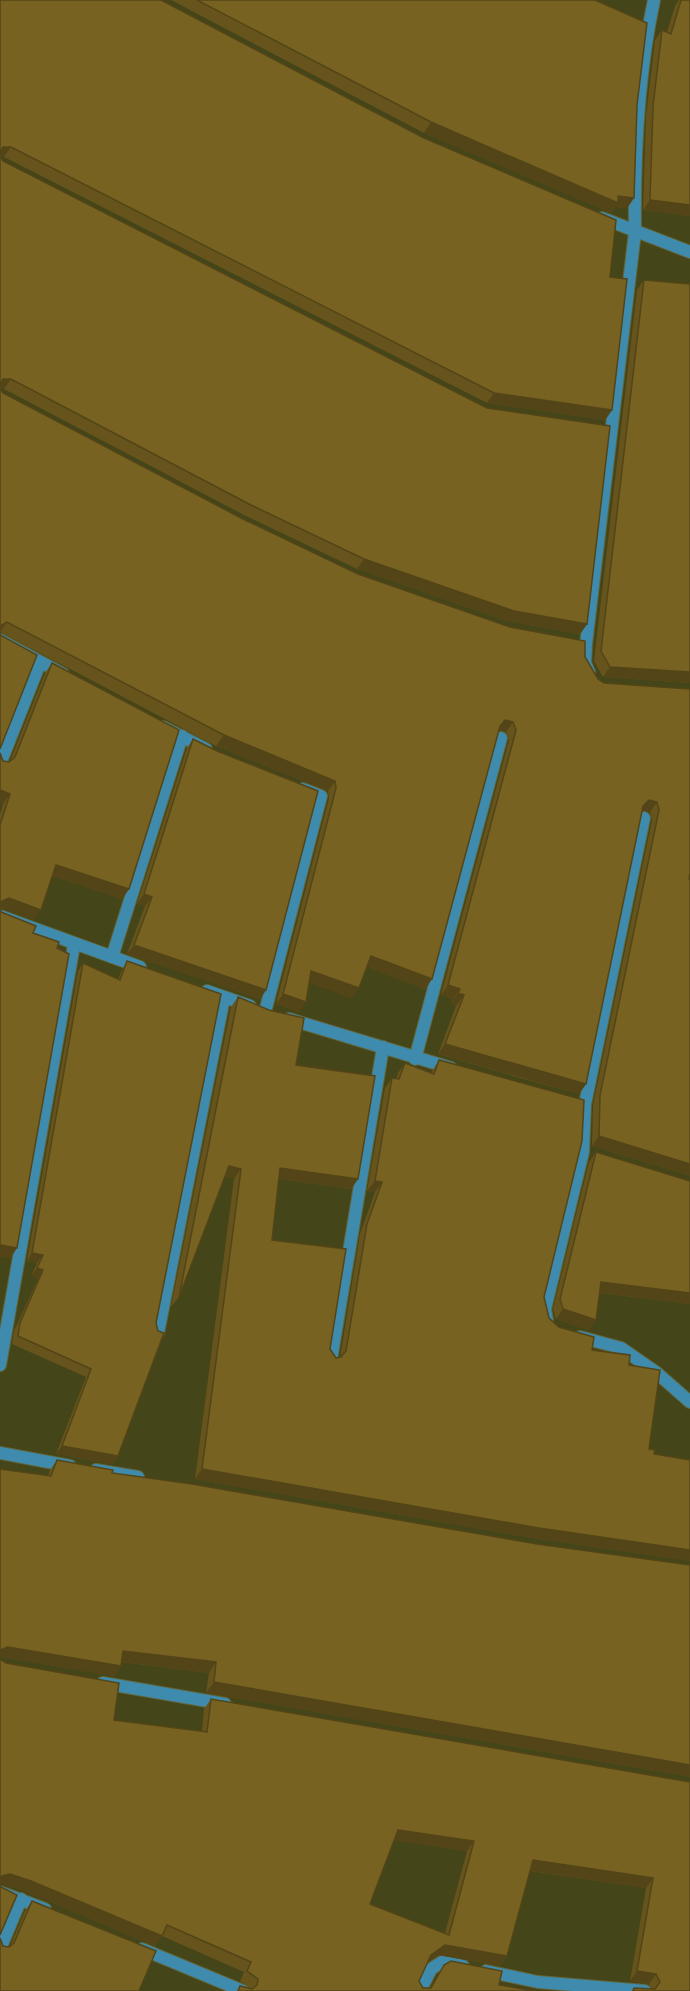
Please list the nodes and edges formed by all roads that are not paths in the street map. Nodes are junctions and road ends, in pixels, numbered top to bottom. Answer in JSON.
{"nodes":[{"id":1,"x":654,"y":0,"type":"edge"},
{"id":2,"x":592,"y":213,"type":"edge"},
{"id":3,"x":635,"y":232,"type":"junction"},
{"id":4,"x":690,"y":252,"type":"edge"},
{"id":5,"x":0,"y":640,"type":"edge"},
{"id":6,"x":40,"y":663,"type":"junction"},
{"id":7,"x":71,"y":678,"type":"edge"},
{"id":8,"x":598,"y":685,"type":"edge"},
{"id":9,"x":155,"y":724,"type":"edge"},
{"id":10,"x":182,"y":736,"type":"junction"},
{"id":11,"x":501,"y":738,"type":"edge"},
{"id":12,"x":213,"y":753,"type":"edge"},
{"id":13,"x":0,"y":764,"type":"edge"},
{"id":14,"x":288,"y":783,"type":"edge"},
{"id":15,"x":644,"y":818,"type":"edge"},
{"id":16,"x":0,"y":916,"type":"edge"},
{"id":17,"x":74,"y":945,"type":"junction"},
{"id":18,"x":112,"y":957,"type":"junction"},
{"id":19,"x":157,"y":973,"type":"edge"},
{"id":20,"x":190,"y":985,"type":"edge"},
{"id":21,"x":224,"y":998,"type":"junction"},
{"id":22,"x":265,"y":1012,"type":"junction"},
{"id":23,"x":383,"y":1047,"type":"junction"},
{"id":24,"x":415,"y":1059,"type":"junction"},
{"id":25,"x":460,"y":1071,"type":"edge"},
{"id":26,"x":158,"y":1333,"type":"edge"},
{"id":27,"x":331,"y":1360,"type":"edge"},
{"id":28,"x":0,"y":1365,"type":"edge"},
{"id":29,"x":690,"y":1402,"type":"edge"},
{"id":30,"x":0,"y":1453,"type":"edge"},
{"id":31,"x":153,"y":1480,"type":"edge"},
{"id":32,"x":94,"y":1681,"type":"edge"},
{"id":33,"x":234,"y":1706,"type":"edge"},
{"id":34,"x":0,"y":1892,"type":"edge"},
{"id":35,"x":21,"y":1899,"type":"junction"},
{"id":36,"x":53,"y":1913,"type":"edge"},
{"id":37,"x":129,"y":1944,"type":"edge"},
{"id":38,"x":0,"y":1949,"type":"edge"},
{"id":39,"x":225,"y":1988,"type":"edge"},
{"id":40,"x":243,"y":1991,"type":"edge"},
{"id":41,"x":420,"y":1991,"type":"edge"},
{"id":42,"x":645,"y":1991,"type":"edge"}],
"edges":[{"from":1,"to":3,"type":"street"},
{"from":2,"to":3,"type":"street"},
{"from":3,"to":4,"type":"street"},
{"from":3,"to":8,"type":"street"},
{"from":5,"to":6,"type":"street"},
{"from":6,"to":7,"type":"street"},
{"from":6,"to":13,"type":"street"},
{"from":9,"to":10,"type":"street"},
{"from":10,"to":12,"type":"street"},
{"from":10,"to":18,"type":"street"},
{"from":11,"to":24,"type":"street"},
{"from":14,"to":22,"type":"street"},
{"from":15,"to":29,"type":"street"},
{"from":16,"to":17,"type":"street"},
{"from":17,"to":18,"type":"street"},
{"from":17,"to":28,"type":"street"},
{"from":18,"to":19,"type":"street"},
{"from":20,"to":21,"type":"street"},
{"from":21,"to":22,"type":"street"},
{"from":21,"to":26,"type":"street"},
{"from":22,"to":23,"type":"street"},
{"from":23,"to":24,"type":"street"},
{"from":23,"to":27,"type":"street"},
{"from":24,"to":25,"type":"street"},
{"from":30,"to":31,"type":"street"},
{"from":32,"to":33,"type":"street"},
{"from":34,"to":35,"type":"street"},
{"from":35,"to":36,"type":"street"},
{"from":35,"to":38,"type":"street"},
{"from":37,"to":39,"type":"street"},
{"from":39,"to":40,"type":"street"},
{"from":41,"to":42,"type":"street"}]}
